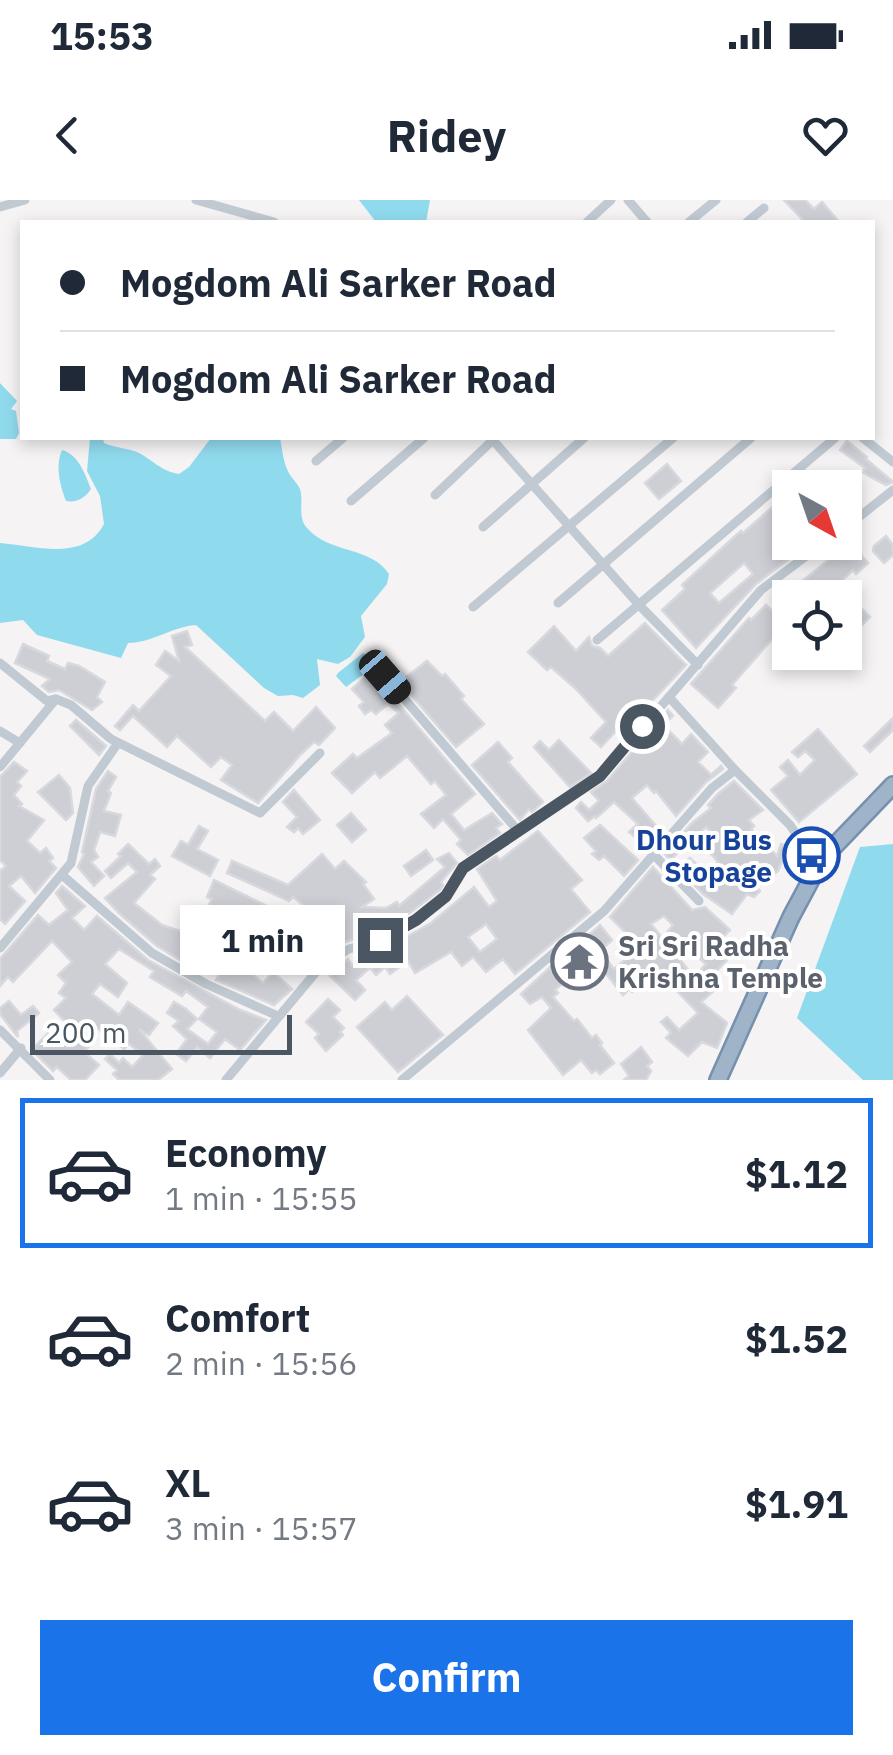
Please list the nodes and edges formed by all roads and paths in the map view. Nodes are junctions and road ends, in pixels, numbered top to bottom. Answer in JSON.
{"nodes":[{"id":1,"x":25,"y":200,"type":"edge"},
{"id":2,"x":196,"y":200,"type":"edge"},
{"id":3,"x":612,"y":200,"type":"edge"},
{"id":4,"x":628,"y":200,"type":"edge"},
{"id":5,"x":716,"y":200,"type":"edge"},
{"id":6,"x":0,"y":207,"type":"edge"},
{"id":7,"x":764,"y":208,"type":"dead end"},
{"id":8,"x":267,"y":220,"type":"edge"},
{"id":9,"x":588,"y":220,"type":"edge"},
{"id":10,"x":646,"y":220,"type":"edge"},
{"id":11,"x":691,"y":220,"type":"edge"},
{"id":12,"x":749,"y":220,"type":"edge"},
{"id":13,"x":341,"y":440,"type":"edge"},
{"id":14,"x":422,"y":440,"type":"edge"},
{"id":15,"x":491,"y":440,"type":"edge"},
{"id":16,"x":495,"y":440,"type":"edge"},
{"id":17,"x":582,"y":440,"type":"edge"},
{"id":18,"x":672,"y":440,"type":"edge"},
{"id":19,"x":749,"y":440,"type":"edge"},
{"id":20,"x":833,"y":440,"type":"edge"},
{"id":21,"x":866,"y":440,"type":"edge"},
{"id":22,"x":316,"y":461,"type":"dead end"},
{"id":23,"x":893,"y":462,"type":"edge"},
{"id":24,"x":533,"y":486,"type":"junction"},
{"id":25,"x":893,"y":490,"type":"edge"},
{"id":26,"x":434,"y":495,"type":"dead end"},
{"id":27,"x":350,"y":502,"type":"dead end"},
{"id":28,"x":862,"y":515,"type":"edge"},
{"id":29,"x":570,"y":525,"type":"junction"},
{"id":30,"x":483,"y":527,"type":"dead end"},
{"id":31,"x":801,"y":560,"type":"edge"},
{"id":32,"x":602,"y":564,"type":"junction"},
{"id":33,"x":558,"y":603,"type":"dead end"},
{"id":34,"x":640,"y":606,"type":"junction"},
{"id":35,"x":473,"y":607,"type":"dead end"},
{"id":36,"x":598,"y":640,"type":"dead end"},
{"id":37,"x":0,"y":662,"type":"edge"},
{"id":38,"x":698,"y":665,"type":"junction"},
{"id":39,"x":376,"y":667,"type":"dead end"},
{"id":40,"x":669,"y":697,"type":"junction"},
{"id":41,"x":56,"y":700,"type":"junction"},
{"id":42,"x":0,"y":730,"type":"edge"},
{"id":43,"x":20,"y":742,"type":"junction"},
{"id":44,"x":118,"y":742,"type":"junction"},
{"id":45,"x":320,"y":753,"type":"dead end"},
{"id":46,"x":0,"y":767,"type":"edge"},
{"id":47,"x":734,"y":770,"type":"junction"},
{"id":48,"x":893,"y":785,"type":"edge"},
{"id":49,"x":519,"y":832,"type":"junction"},
{"id":50,"x":653,"y":854,"type":"junction"},
{"id":51,"x":822,"y":860,"type":"junction"},
{"id":52,"x":62,"y":875,"type":"junction"},
{"id":53,"x":700,"y":901,"type":"dead end"},
{"id":54,"x":0,"y":948,"type":"edge"},
{"id":55,"x":278,"y":1016,"type":"junction"},
{"id":56,"x":0,"y":1030,"type":"edge"},
{"id":57,"x":21,"y":1048,"type":"junction"},
{"id":58,"x":0,"y":1074,"type":"edge"},
{"id":59,"x":50,"y":1080,"type":"edge"},
{"id":60,"x":226,"y":1080,"type":"edge"},
{"id":61,"x":402,"y":1080,"type":"edge"},
{"id":62,"x":718,"y":1080,"type":"edge"}],
"edges":[{"from":1,"to":6,"type":"street"},
{"from":2,"to":8,"type":"street"},
{"from":3,"to":9,"type":"street"},
{"from":4,"to":10,"type":"street"},
{"from":5,"to":11,"type":"street"},
{"from":7,"to":12,"type":"street"},
{"from":13,"to":22,"type":"street"},
{"from":14,"to":27,"type":"street"},
{"from":15,"to":26,"type":"street"},
{"from":16,"to":24,"type":"street"},
{"from":17,"to":24,"type":"street"},
{"from":18,"to":29,"type":"street"},
{"from":19,"to":32,"type":"street"},
{"from":20,"to":34,"type":"street"},
{"from":21,"to":23,"type":"street"},
{"from":24,"to":29,"type":"street"},
{"from":24,"to":30,"type":"street"},
{"from":25,"to":28,"type":"street"},
{"from":29,"to":32,"type":"street"},
{"from":29,"to":35,"type":"street"},
{"from":31,"to":38,"type":"street"},
{"from":32,"to":33,"type":"street"},
{"from":32,"to":34,"type":"street"},
{"from":34,"to":36,"type":"street"},
{"from":34,"to":38,"type":"street"},
{"from":37,"to":41,"type":"street"},
{"from":38,"to":40,"type":"street"},
{"from":39,"to":49,"type":"street"},
{"from":40,"to":47,"type":"street"},
{"from":40,"to":49,"type":"street"},
{"from":41,"to":43,"type":"street"},
{"from":41,"to":44,"type":"street"},
{"from":42,"to":43,"type":"street"},
{"from":43,"to":46,"type":"street"},
{"from":44,"to":45,"type":"street"},
{"from":44,"to":52,"type":"street"},
{"from":47,"to":50,"type":"street"},
{"from":47,"to":51,"type":"street"},
{"from":48,"to":51,"type":"highway"},
{"from":49,"to":55,"type":"street"},
{"from":50,"to":53,"type":"street"},
{"from":50,"to":61,"type":"street"},
{"from":51,"to":62,"type":"highway"},
{"from":52,"to":54,"type":"street"},
{"from":52,"to":55,"type":"street"},
{"from":55,"to":60,"type":"street"},
{"from":56,"to":57,"type":"street"},
{"from":57,"to":58,"type":"street"},
{"from":57,"to":59,"type":"street"}]}
